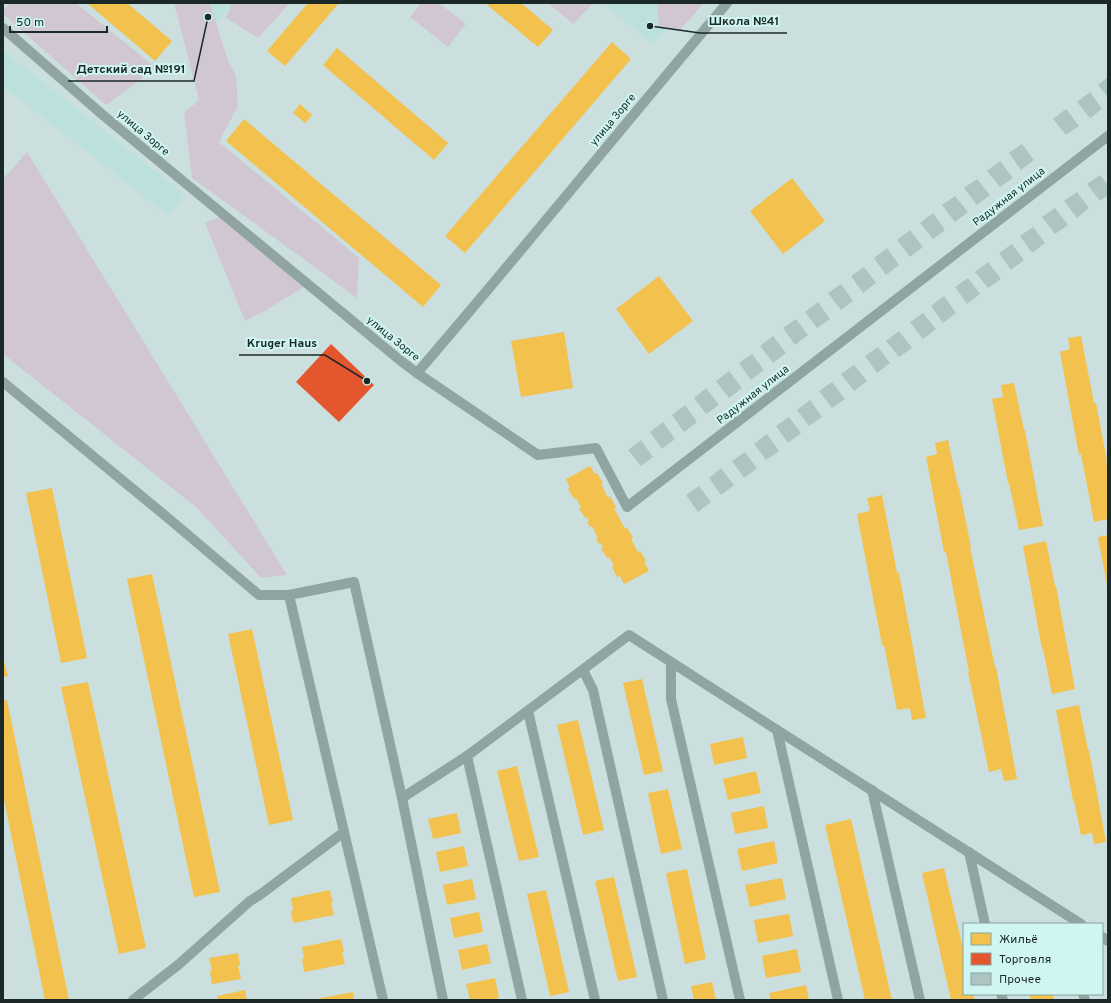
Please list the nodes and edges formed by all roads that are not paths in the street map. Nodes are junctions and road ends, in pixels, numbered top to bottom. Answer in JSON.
{"nodes":[{"id":1,"x":727,"y":3,"type":"edge"},
{"id":2,"x":3,"y":28,"type":"edge"},
{"id":3,"x":1108,"y":136,"type":"edge"},
{"id":4,"x":416,"y":373,"type":"junction"},
{"id":5,"x":3,"y":382,"type":"edge"},
{"id":6,"x":289,"y":595,"type":"junction"},
{"id":7,"x":670,"y":662,"type":"junction"},
{"id":8,"x":583,"y":670,"type":"junction"},
{"id":9,"x":528,"y":711,"type":"junction"},
{"id":10,"x":777,"y":730,"type":"junction"},
{"id":11,"x":467,"y":756,"type":"junction"},
{"id":12,"x":872,"y":790,"type":"junction"},
{"id":13,"x":402,"y":798,"type":"junction"},
{"id":14,"x":344,"y":832,"type":"junction"},
{"id":15,"x":969,"y":852,"type":"junction"},
{"id":16,"x":1065,"y":914,"type":"junction"},
{"id":17,"x":985,"y":923,"type":"edge"},
{"id":18,"x":1067,"y":923,"type":"edge"},
{"id":19,"x":1079,"y":923,"type":"edge"},
{"id":20,"x":133,"y":1000,"type":"edge"},
{"id":21,"x":383,"y":1000,"type":"edge"},
{"id":22,"x":443,"y":1000,"type":"edge"},
{"id":23,"x":522,"y":1000,"type":"edge"},
{"id":24,"x":595,"y":1000,"type":"edge"},
{"id":25,"x":663,"y":1000,"type":"edge"},
{"id":26,"x":740,"y":1000,"type":"edge"},
{"id":27,"x":838,"y":1000,"type":"edge"},
{"id":28,"x":920,"y":1000,"type":"edge"}],
"edges":[{"from":1,"to":4,"type":"street","name":"улица Зорге"},
{"from":2,"to":4,"type":"street","name":"улица Зорге"},
{"from":3,"to":4,"type":"street","name":"Радужная улица"},
{"from":5,"to":6,"type":"street"},
{"from":6,"to":13,"type":"street"},
{"from":6,"to":14,"type":"street"},
{"from":7,"to":8,"type":"street"},
{"from":7,"to":10,"type":"street"},
{"from":7,"to":26,"type":"street"},
{"from":8,"to":9,"type":"street"},
{"from":8,"to":25,"type":"street"},
{"from":9,"to":11,"type":"street"},
{"from":9,"to":24,"type":"street"},
{"from":10,"to":12,"type":"street"},
{"from":10,"to":27,"type":"street"},
{"from":11,"to":13,"type":"street"},
{"from":11,"to":23,"type":"street"},
{"from":12,"to":15,"type":"street"},
{"from":12,"to":28,"type":"street"},
{"from":13,"to":22,"type":"street"},
{"from":14,"to":20,"type":"street"},
{"from":14,"to":21,"type":"street"},
{"from":15,"to":16,"type":"street"},
{"from":15,"to":17,"type":"street"},
{"from":16,"to":18,"type":"street"},
{"from":16,"to":19,"type":"street"}]}
